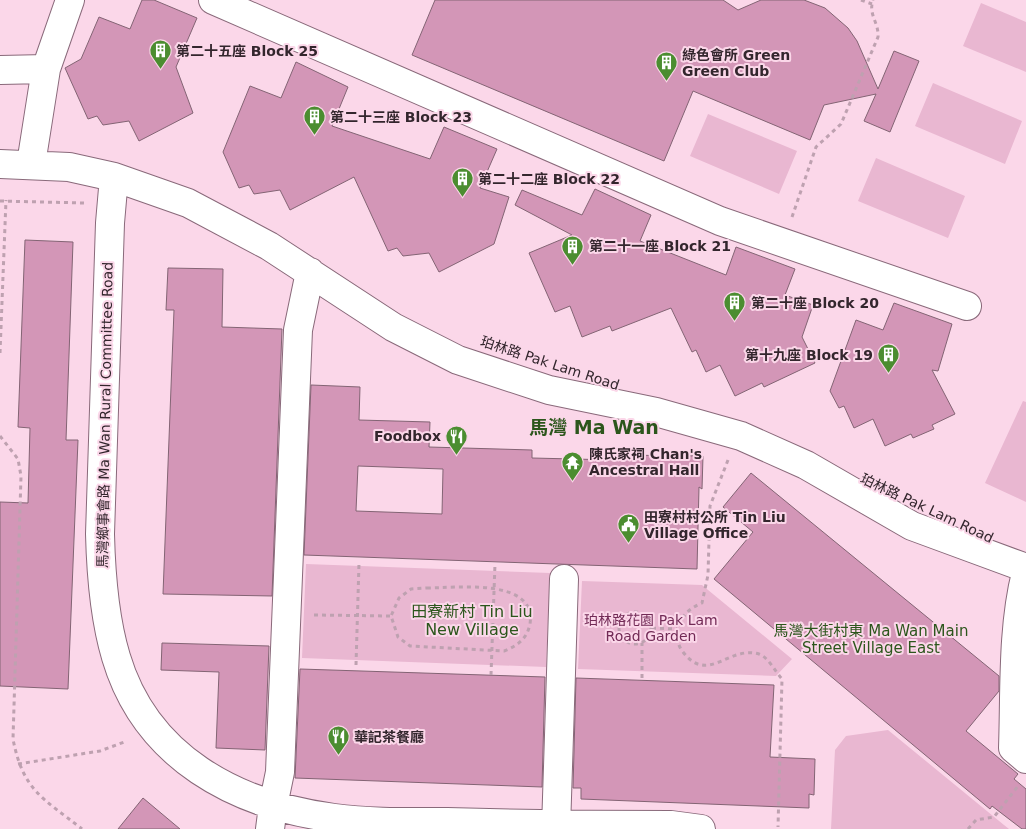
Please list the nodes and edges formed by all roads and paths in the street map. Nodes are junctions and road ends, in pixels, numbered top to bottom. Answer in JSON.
{"nodes":[{"id":1,"x":70,"y":0,"type":"edge"},
{"id":2,"x":213,"y":0,"type":"edge"},
{"id":3,"x":861,"y":0,"type":"edge"},
{"id":4,"x":872,"y":2,"type":"edge"},
{"id":5,"x":46,"y":69,"type":"junction"},
{"id":6,"x":0,"y":70,"type":"edge"},
{"id":7,"x":0,"y":164,"type":"edge"},
{"id":8,"x":31,"y":164,"type":"junction"},
{"id":9,"x":114,"y":176,"type":"junction"},
{"id":10,"x":6,"y":200,"type":"junction"},
{"id":11,"x":0,"y":201,"type":"edge"},
{"id":12,"x":92,"y":206,"type":"dead end"},
{"id":13,"x":783,"y":244,"type":"junction"},
{"id":14,"x":310,"y":272,"type":"junction"},
{"id":15,"x":968,"y":306,"type":"dead end"},
{"id":16,"x":0,"y":353,"type":"edge"},
{"id":17,"x":0,"y":436,"type":"edge"},
{"id":18,"x":729,"y":457,"type":"dead end"},
{"id":19,"x":359,"y":563,"type":"dead end"},
{"id":20,"x":495,"y":564,"type":"dead end"},
{"id":21,"x":1026,"y":568,"type":"edge"},
{"id":22,"x":1026,"y":573,"type":"edge"},
{"id":23,"x":564,"y":579,"type":"dead end"},
{"id":24,"x":494,"y":589,"type":"junction"},
{"id":25,"x":328,"y":615,"type":"dead end"},
{"id":26,"x":357,"y":616,"type":"junction"},
{"id":27,"x":391,"y":616,"type":"junction"},
{"id":28,"x":652,"y":628,"type":"junction"},
{"id":29,"x":677,"y":629,"type":"junction"},
{"id":30,"x":642,"y":644,"type":"junction"},
{"id":31,"x":492,"y":650,"type":"junction"},
{"id":32,"x":356,"y":665,"type":"dead end"},
{"id":33,"x":491,"y":675,"type":"dead end"},
{"id":34,"x":642,"y":678,"type":"dead end"},
{"id":35,"x":132,"y":739,"type":"dead end"},
{"id":36,"x":18,"y":764,"type":"junction"},
{"id":37,"x":1025,"y":770,"type":"edge"},
{"id":38,"x":271,"y":817,"type":"edge"},
{"id":39,"x":556,"y":827,"type":"edge"},
{"id":40,"x":778,"y":827,"type":"dead end"},
{"id":41,"x":82,"y":829,"type":"edge"},
{"id":42,"x":700,"y":829,"type":"edge"},
{"id":43,"x":968,"y":829,"type":"edge"}],
"edges":[{"from":1,"to":5,"type":"street"},
{"from":2,"to":13,"type":"street"},
{"from":3,"to":4,"type":"path"},
{"from":4,"to":13,"type":"path"},
{"from":5,"to":6,"type":"street"},
{"from":5,"to":8,"type":"street"},
{"from":7,"to":8,"type":"street","name":"珀林路 Pak Lam Road"},
{"from":8,"to":9,"type":"street","name":"珀林路 Pak Lam Road"},
{"from":9,"to":14,"type":"street","name":"珀林路 Pak Lam Road"},
{"from":9,"to":38,"type":"street","name":"馬灣鄉事會路 Ma Wan Rural Committee Road"},
{"from":10,"to":11,"type":"path"},
{"from":10,"to":12,"type":"path"},
{"from":10,"to":16,"type":"path"},
{"from":13,"to":15,"type":"street"},
{"from":14,"to":21,"type":"street","name":"珀林路 Pak Lam Road"},
{"from":14,"to":38,"type":"street"},
{"from":17,"to":36,"type":"path"},
{"from":18,"to":29,"type":"path"},
{"from":19,"to":26,"type":"path"},
{"from":20,"to":24,"type":"path"},
{"from":22,"to":37,"type":"street"},
{"from":23,"to":39,"type":"street"},
{"from":24,"to":27,"type":"path"},
{"from":24,"to":31,"type":"path"},
{"from":24,"to":31,"type":"path"},
{"from":25,"to":26,"type":"path"},
{"from":26,"to":27,"type":"path"},
{"from":26,"to":32,"type":"path"},
{"from":27,"to":31,"type":"path"},
{"from":28,"to":29,"type":"path"},
{"from":28,"to":30,"type":"path"},
{"from":28,"to":30,"type":"path"},
{"from":29,"to":40,"type":"path"},
{"from":30,"to":34,"type":"path"},
{"from":31,"to":33,"type":"path"},
{"from":35,"to":36,"type":"path"},
{"from":36,"to":41,"type":"path"},
{"from":37,"to":43,"type":"path"},
{"from":38,"to":39,"type":"street","name":"馬灣鄉事會路 Ma Wan Rural Committee Road"},
{"from":39,"to":42,"type":"street","name":"馬灣鄉事會路 Ma Wan Rural Committee Road"}]}
